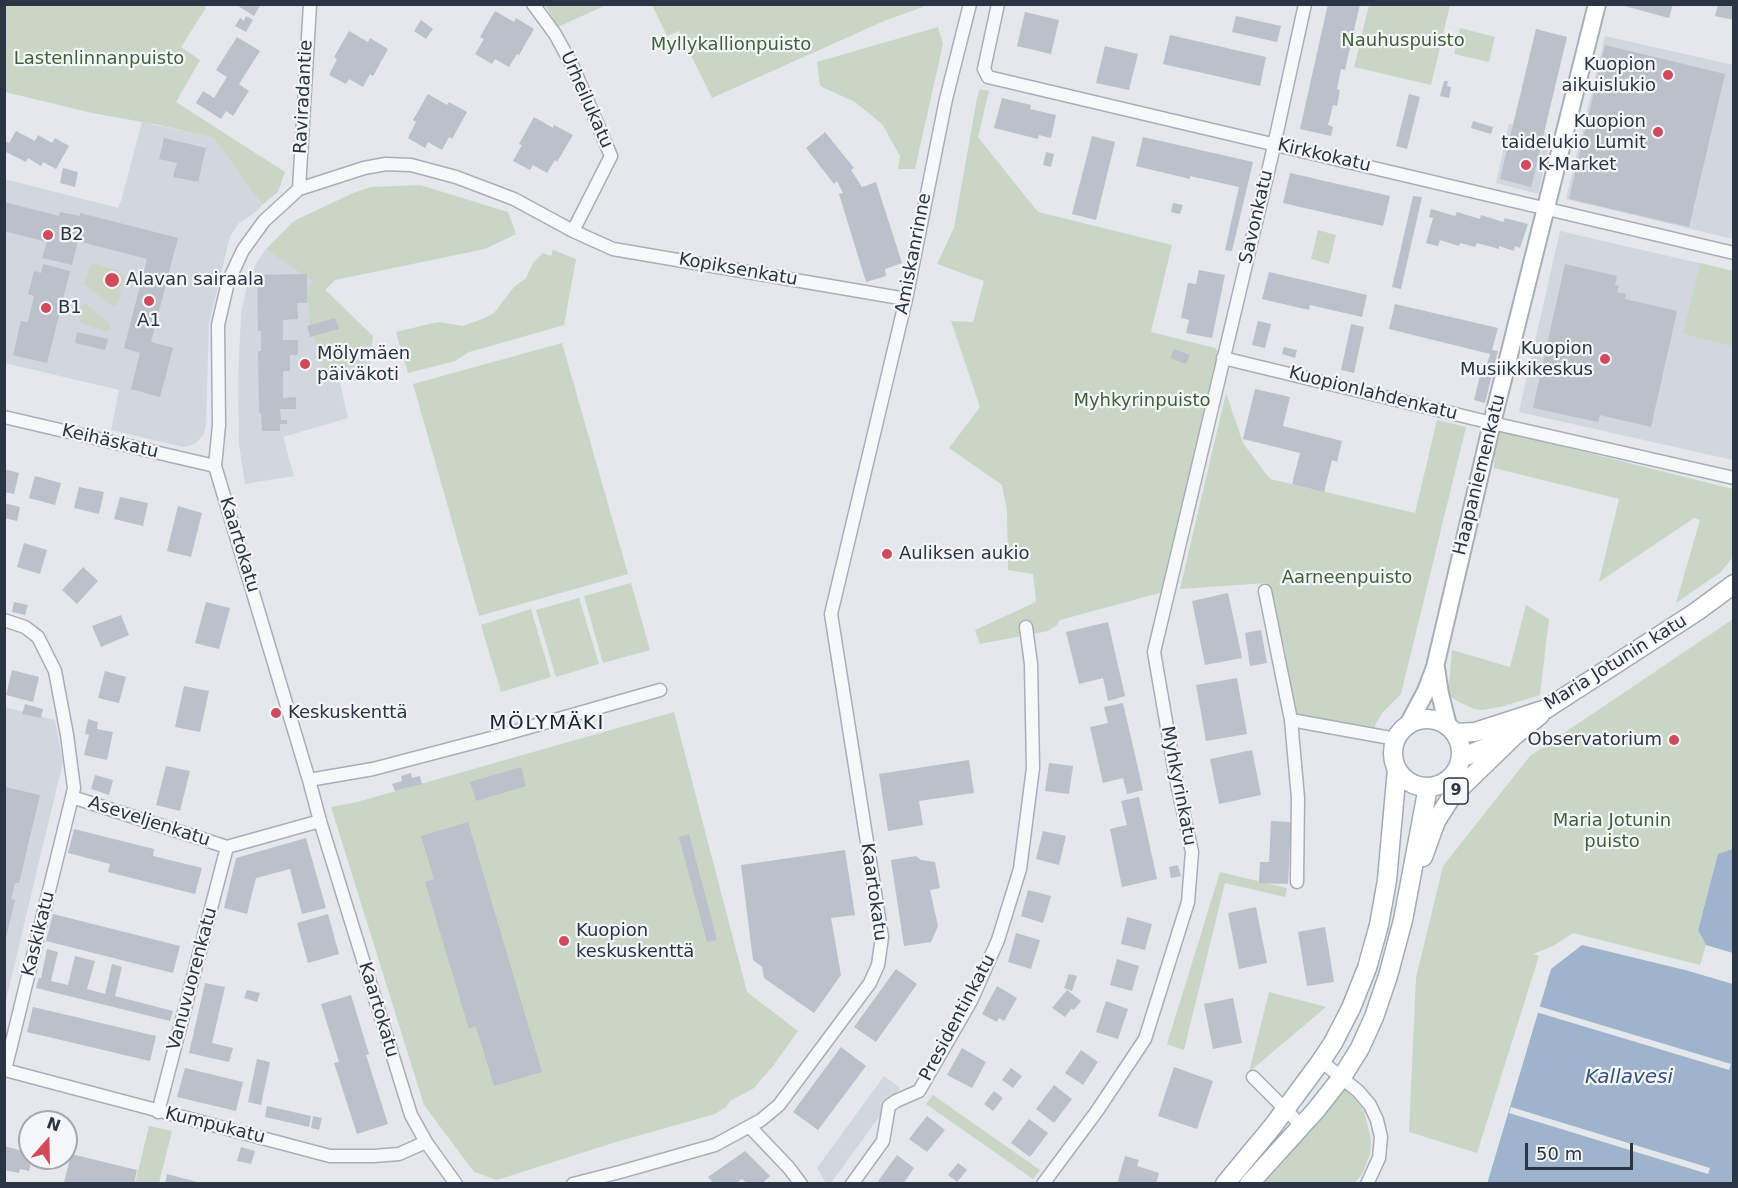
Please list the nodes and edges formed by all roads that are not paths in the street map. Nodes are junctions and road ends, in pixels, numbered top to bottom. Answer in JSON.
{"nodes":[{"id":1,"x":310,"y":4,"type":"edge"},
{"id":2,"x":533,"y":4,"type":"edge"},
{"id":3,"x":970,"y":4,"type":"edge"},
{"id":4,"x":998,"y":4,"type":"edge"},
{"id":5,"x":1305,"y":4,"type":"edge"},
{"id":6,"x":1597,"y":4,"type":"edge"},
{"id":7,"x":1274,"y":144,"type":"junction"},
{"id":8,"x":299,"y":189,"type":"junction"},
{"id":9,"x":1546,"y":209,"type":"junction"},
{"id":10,"x":573,"y":231,"type":"junction"},
{"id":11,"x":1734,"y":253,"type":"edge"},
{"id":12,"x":906,"y":299,"type":"junction"},
{"id":13,"x":1223,"y":358,"type":"junction"},
{"id":14,"x":4,"y":417,"type":"edge"},
{"id":15,"x":1492,"y":423,"type":"junction"},
{"id":16,"x":215,"y":466,"type":"junction"},
{"id":17,"x":1734,"y":478,"type":"edge"},
{"id":18,"x":1734,"y":584,"type":"edge"},
{"id":19,"x":1265,"y":591,"type":"dead end"},
{"id":20,"x":4,"y":620,"type":"edge"},
{"id":21,"x":1026,"y":627,"type":"dead end"},
{"id":22,"x":835,"y":642,"type":"joint"},
{"id":23,"x":1435,"y":667,"type":"junction"},
{"id":24,"x":660,"y":690,"type":"dead end"},
{"id":25,"x":1546,"y":709,"type":"junction"},
{"id":26,"x":1292,"y":720,"type":"junction"},
{"id":27,"x":1408,"y":725,"type":"junction"},
{"id":28,"x":1451,"y":730,"type":"junction"},
{"id":29,"x":1515,"y":735,"type":"junction"},
{"id":30,"x":1396,"y":739,"type":"junction"},
{"id":31,"x":1461,"y":758,"type":"junction"},
{"id":32,"x":1397,"y":769,"type":"junction"},
{"id":33,"x":309,"y":780,"type":"junction"},
{"id":34,"x":1428,"y":787,"type":"junction"},
{"id":35,"x":72,"y":797,"type":"junction"},
{"id":36,"x":320,"y":821,"type":"junction"},
{"id":37,"x":227,"y":847,"type":"junction"},
{"id":38,"x":1297,"y":882,"type":"dead end"},
{"id":39,"x":1407,"y":901,"type":"junction"},
{"id":40,"x":1321,"y":1060,"type":"junction"},
{"id":41,"x":5,"y":1070,"type":"edge"},
{"id":42,"x":1252,"y":1077,"type":"dead end"},
{"id":43,"x":1342,"y":1077,"type":"junction"},
{"id":44,"x":1285,"y":1109,"type":"junction"},
{"id":45,"x":158,"y":1112,"type":"junction"},
{"id":46,"x":1302,"y":1126,"type":"junction"},
{"id":47,"x":750,"y":1127,"type":"junction"},
{"id":48,"x":426,"y":1142,"type":"junction"},
{"id":49,"x":456,"y":1184,"type":"edge"},
{"id":50,"x":573,"y":1184,"type":"edge"},
{"id":51,"x":801,"y":1184,"type":"edge"},
{"id":52,"x":852,"y":1184,"type":"edge"},
{"id":53,"x":1043,"y":1184,"type":"edge"},
{"id":54,"x":1225,"y":1184,"type":"edge"},
{"id":55,"x":1249,"y":1184,"type":"edge"},
{"id":56,"x":1367,"y":1184,"type":"edge"}],
"edges":[{"from":1,"to":8,"type":"street","name":"Raviradantie"},
{"from":2,"to":10,"type":"street","name":"Urheilukatu"},
{"from":3,"to":12,"type":"street","name":"Amiskanrinne"},
{"from":4,"to":7,"type":"street","name":"Kirkkokatu"},
{"from":5,"to":7,"type":"street","name":"Savonkatu"},
{"from":6,"to":9,"type":"main road","name":"Haapaniemenkatu"},
{"from":7,"to":9,"type":"street","name":"Kirkkokatu"},
{"from":7,"to":13,"type":"street","name":"Savonkatu"},
{"from":8,"to":10,"type":"street","name":"Kaartokatu"},
{"from":8,"to":16,"type":"street","name":"Kaartokatu"},
{"from":9,"to":11,"type":"street","name":"Kirkkokatu"},
{"from":9,"to":15,"type":"main road","name":"Haapaniemenkatu"},
{"from":10,"to":12,"type":"street","name":"Kopiksenkatu"},
{"from":12,"to":22,"type":"street","name":"Amiskanrinne"},
{"from":13,"to":15,"type":"street","name":"Kuopionlahdenkatu"},
{"from":13,"to":53,"type":"street","name":"Myhkyrinkatu"},
{"from":14,"to":16,"type":"street","name":"Keihäskatu"},
{"from":15,"to":17,"type":"street","name":"Kuopionlahdenkatu"},
{"from":15,"to":23,"type":"main road","name":"Haapaniemenkatu"},
{"from":16,"to":33,"type":"street","name":"Kaartokatu"},
{"from":18,"to":25,"type":"main road","name":"Maria Jotunin katu","number":"9"},
{"from":19,"to":26,"type":"street"},
{"from":20,"to":35,"type":"street","name":"Aseveljenkatu"},
{"from":21,"to":52,"type":"street","name":"Presidentinkatu"},
{"from":22,"to":47,"type":"street","name":"Kaartokatu"},
{"from":23,"to":27,"type":"main road","name":"Haapaniemenkatu"},
{"from":23,"to":28,"type":"main road","name":"Haapaniemenkatu"},
{"from":24,"to":33,"type":"street"},
{"from":25,"to":28,"type":"main road","name":"Maria Jotunin katu","number":"9"},
{"from":25,"to":29,"type":"main road","number":"9"},
{"from":26,"to":30,"type":"street"},
{"from":26,"to":38,"type":"street"},
{"from":27,"to":28,"type":"main road","number":"9"},
{"from":27,"to":30,"type":"main road"},
{"from":28,"to":31,"type":"main road","number":"9"},
{"from":29,"to":31,"type":"main road","number":"9"},
{"from":29,"to":39,"type":"main road","number":"9"},
{"from":30,"to":32,"type":"main road"},
{"from":31,"to":34,"type":"main road","number":"9"},
{"from":32,"to":34,"type":"main road","number":"9"},
{"from":32,"to":40,"type":"main road"},
{"from":33,"to":36,"type":"street","name":"Kaartokatu"},
{"from":34,"to":39,"type":"main road","number":"9"},
{"from":35,"to":37,"type":"street","name":"Aseveljenkatu"},
{"from":35,"to":41,"type":"street","name":"Kaskikatu"},
{"from":36,"to":37,"type":"street","name":"Aseveljenkatu"},
{"from":36,"to":48,"type":"street","name":"Kaartokatu"},
{"from":37,"to":45,"type":"street","name":"Vanuvuorenkatu"},
{"from":39,"to":43,"type":"main road","number":"9"},
{"from":40,"to":43,"type":"street"},
{"from":40,"to":44,"type":"main road"},
{"from":41,"to":45,"type":"street","name":"Kumpukatu"},
{"from":42,"to":44,"type":"street"},
{"from":43,"to":46,"type":"main road","number":"9"},
{"from":43,"to":56,"type":"street"},
{"from":44,"to":46,"type":"street"},
{"from":44,"to":54,"type":"main road"},
{"from":45,"to":48,"type":"street","name":"Kumpukatu"},
{"from":46,"to":55,"type":"main road","number":"9"},
{"from":47,"to":50,"type":"street","name":"Kaartokatu"},
{"from":47,"to":51,"type":"street"},
{"from":48,"to":49,"type":"street","name":"Kaartokatu"}]}
